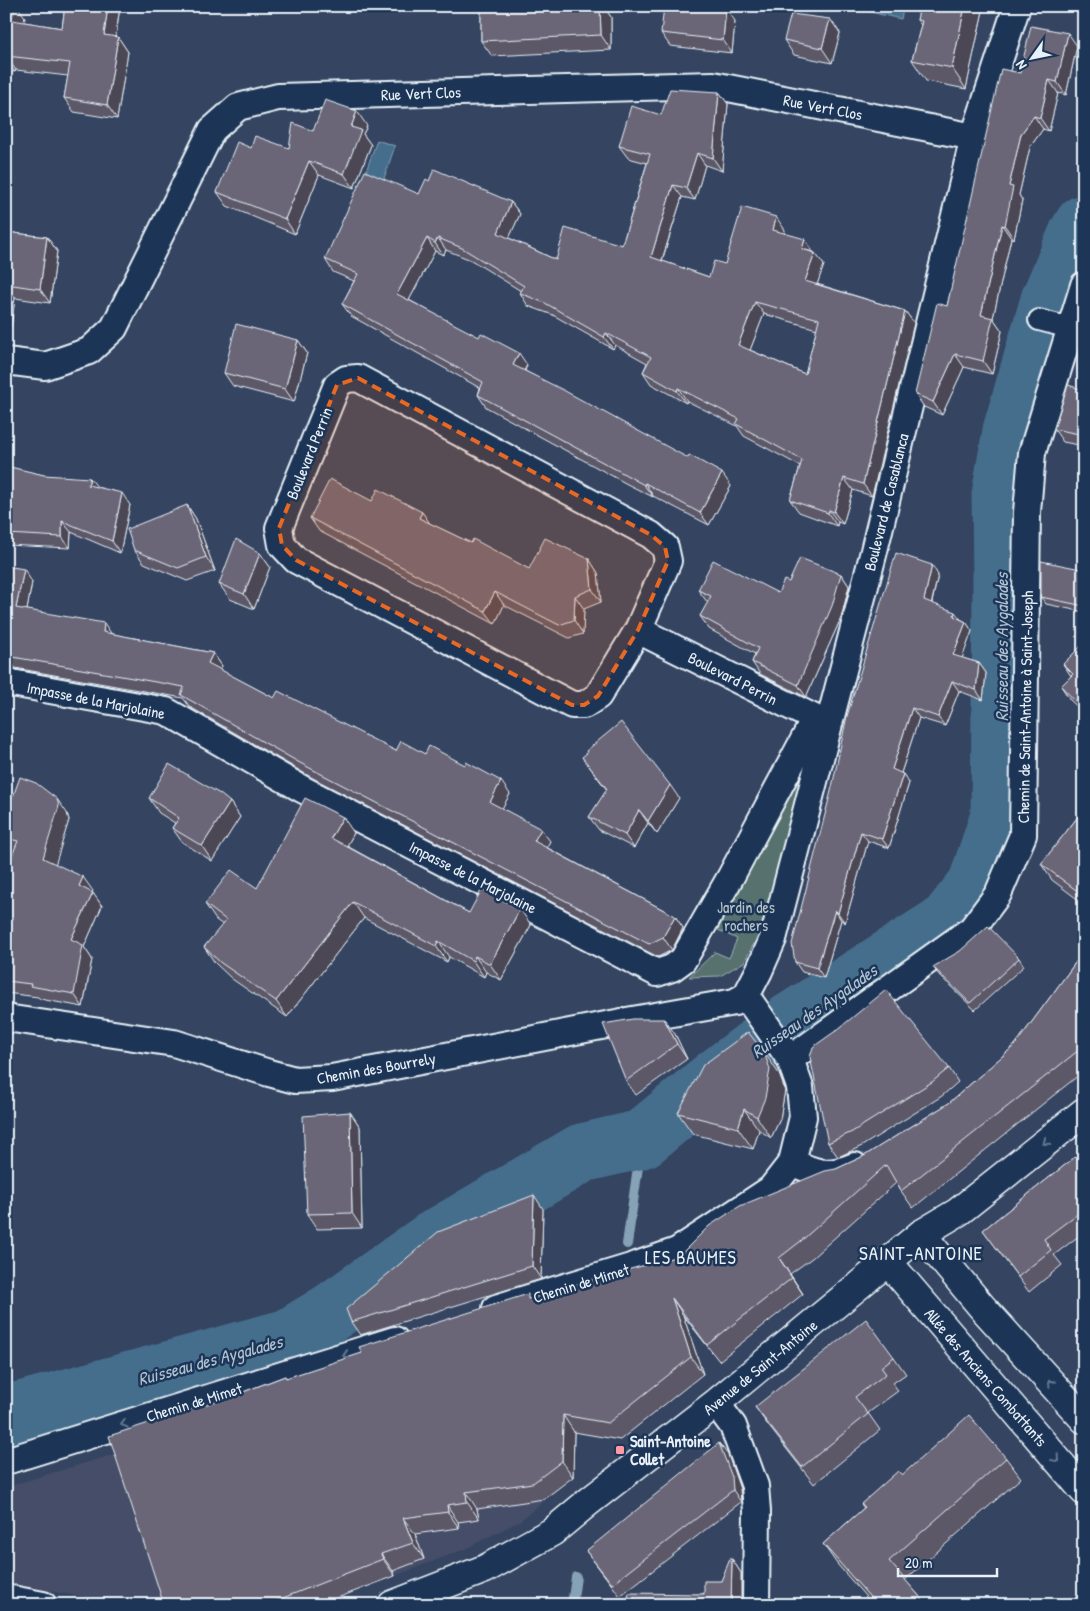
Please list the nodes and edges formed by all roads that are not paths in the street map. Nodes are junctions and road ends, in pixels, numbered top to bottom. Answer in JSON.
{"nodes":[{"id":1,"x":1017,"y":6,"type":"edge"},
{"id":2,"x":974,"y":137,"type":"junction"},
{"id":3,"x":1084,"y":285,"type":"edge"},
{"id":4,"x":6,"y":361,"type":"edge"},
{"id":5,"x":638,"y":630,"type":"junction"},
{"id":6,"x":6,"y":682,"type":"edge"},
{"id":7,"x":822,"y":722,"type":"junction"},
{"id":8,"x":752,"y":1003,"type":"junction"},
{"id":9,"x":6,"y":1018,"type":"edge"},
{"id":10,"x":785,"y":1051,"type":"junction"},
{"id":11,"x":1084,"y":1112,"type":"edge"},
{"id":12,"x":878,"y":1154,"type":"edge"},
{"id":13,"x":792,"y":1162,"type":"junction"},
{"id":14,"x":921,"y":1234,"type":"junction"},
{"id":15,"x":888,"y":1262,"type":"junction"},
{"id":16,"x":478,"y":1314,"type":"edge"},
{"id":17,"x":421,"y":1332,"type":"edge"},
{"id":18,"x":716,"y":1403,"type":"junction"},
{"id":19,"x":1084,"y":1419,"type":"edge"},
{"id":20,"x":6,"y":1461,"type":"edge"},
{"id":21,"x":1084,"y":1491,"type":"edge"},
{"id":22,"x":6,"y":1598,"type":"edge"},
{"id":23,"x":44,"y":1605,"type":"edge"},
{"id":24,"x":392,"y":1605,"type":"edge"},
{"id":25,"x":756,"y":1605,"type":"edge"}],
"edges":[{"from":1,"to":2,"type":"street","name":"Boulevard de Casablanca"},
{"from":2,"to":4,"type":"street","name":"Rue Vert Clos"},
{"from":2,"to":7,"type":"street","name":"Boulevard de Casablanca"},
{"from":3,"to":10,"type":"street","name":"Chemin de Saint-Antoine à Saint-Joseph"},
{"from":5,"to":5,"type":"street","name":"Boulevard Perrin"},
{"from":5,"to":7,"type":"street","name":"Boulevard Perrin"},
{"from":6,"to":7,"type":"street","name":"Impasse de la Marjolaine"},
{"from":7,"to":8,"type":"street","name":"Boulevard de Casablanca"},
{"from":8,"to":9,"type":"street","name":"Chemin des Bourrely"},
{"from":8,"to":10,"type":"street"},
{"from":10,"to":13,"type":"street"},
{"from":11,"to":14,"type":"main road","name":"Avenue de Saint-Antoine","one_way":true},
{"from":12,"to":13,"type":"street"},
{"from":13,"to":16,"type":"street","name":"Chemin de Mimet"},
{"from":14,"to":15,"type":"main road","name":"Avenue de Saint-Antoine"},
{"from":19,"to":14,"type":"main road","one_way":true},
{"from":15,"to":18,"type":"main road","name":"Avenue de Saint-Antoine"},
{"from":15,"to":21,"type":"main road","name":"Allée des Anciens Combattants","one_way":true},
{"from":17,"to":20,"type":"street","name":"Chemin de Mimet","one_way":true},
{"from":18,"to":24,"type":"main road","name":"Avenue de Saint-Antoine"},
{"from":18,"to":25,"type":"street"},
{"from":22,"to":23,"type":"street"}]}
